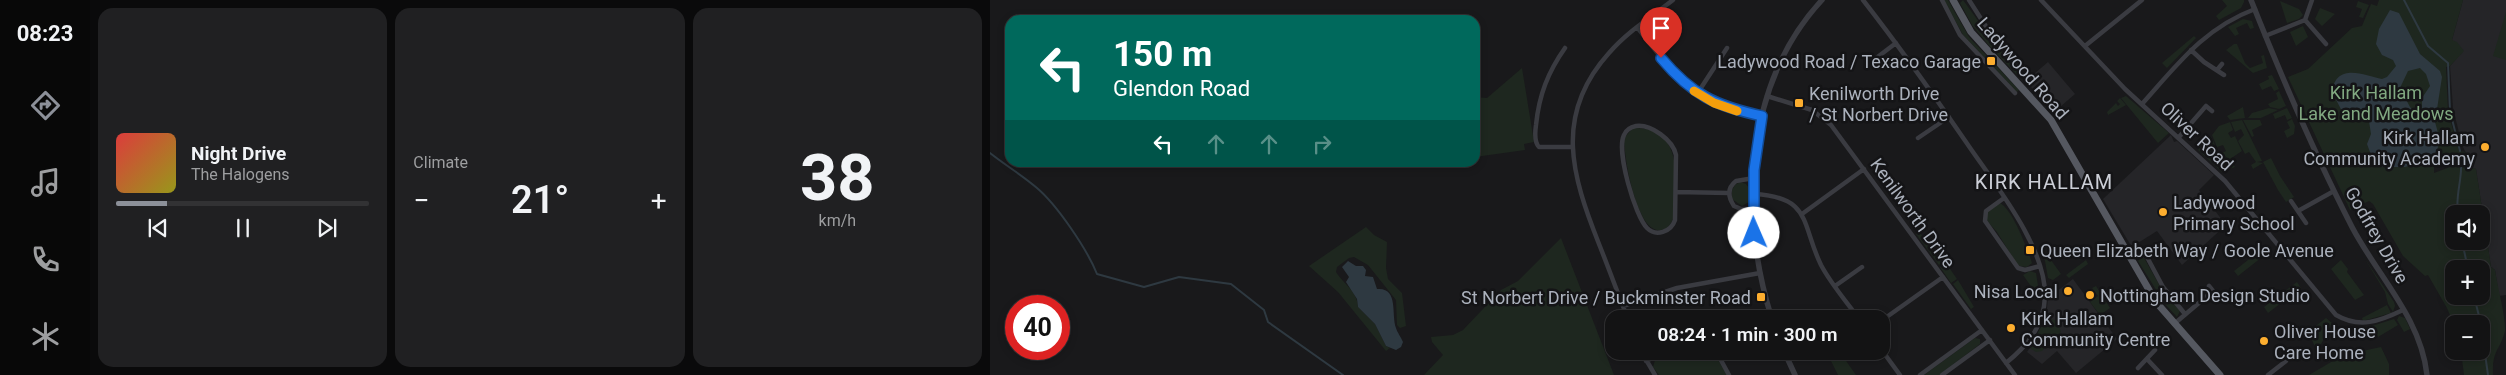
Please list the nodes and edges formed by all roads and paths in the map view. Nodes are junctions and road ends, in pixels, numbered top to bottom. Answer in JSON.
{"nodes":[{"id":1,"x":1673,"y":0,"type":"edge"},
{"id":2,"x":1822,"y":0,"type":"edge"},
{"id":3,"x":1863,"y":0,"type":"edge"},
{"id":4,"x":1942,"y":0,"type":"edge"},
{"id":5,"x":1953,"y":0,"type":"edge"},
{"id":6,"x":1969,"y":0,"type":"edge"},
{"id":7,"x":2041,"y":0,"type":"edge"},
{"id":8,"x":2142,"y":0,"type":"edge"},
{"id":9,"x":2251,"y":0,"type":"edge"},
{"id":10,"x":2312,"y":0,"type":"edge"},
{"id":11,"x":2255,"y":9,"type":"junction"},
{"id":12,"x":2305,"y":20,"type":"junction"},
{"id":13,"x":1637,"y":27,"type":"junction"},
{"id":14,"x":2265,"y":36,"type":"junction"},
{"id":15,"x":1896,"y":42,"type":"junction"},
{"id":16,"x":2326,"y":44,"type":"dead end"},
{"id":17,"x":2085,"y":46,"type":"junction"},
{"id":18,"x":1565,"y":48,"type":"dead end"},
{"id":19,"x":1726,"y":48,"type":"dead end"},
{"id":20,"x":2191,"y":50,"type":"junction"},
{"id":21,"x":2222,"y":64,"type":"dead end"},
{"id":22,"x":1867,"y":65,"type":"dead end"},
{"id":23,"x":1544,"y":67,"type":"dead end"},
{"id":24,"x":2023,"y":69,"type":"dead end"},
{"id":25,"x":1551,"y":70,"type":"junction"},
{"id":26,"x":2217,"y":70,"type":"junction"},
{"id":27,"x":2224,"y":75,"type":"dead end"},
{"id":28,"x":2012,"y":92,"type":"dead end"},
{"id":29,"x":1697,"y":94,"type":"junction"},
{"id":30,"x":1767,"y":96,"type":"junction"},
{"id":31,"x":2142,"y":104,"type":"junction"},
{"id":32,"x":2212,"y":111,"type":"dead end"},
{"id":33,"x":1762,"y":116,"type":"junction"},
{"id":34,"x":1949,"y":117,"type":"junction"},
{"id":35,"x":2179,"y":137,"type":"junction"},
{"id":36,"x":1918,"y":138,"type":"dead end"},
{"id":37,"x":1572,"y":147,"type":"junction"},
{"id":38,"x":1864,"y":169,"type":"junction"},
{"id":39,"x":1754,"y":178,"type":"junction"},
{"id":40,"x":2334,"y":191,"type":"junction"},
{"id":41,"x":1676,"y":192,"type":"junction"},
{"id":42,"x":1729,"y":194,"type":"junction"},
{"id":43,"x":1754,"y":194,"type":"junction"},
{"id":44,"x":2004,"y":198,"type":"junction"},
{"id":45,"x":2291,"y":201,"type":"dead end"},
{"id":46,"x":1754,"y":209,"type":"junction"},
{"id":47,"x":2298,"y":211,"type":"junction"},
{"id":48,"x":1802,"y":214,"type":"junction"},
{"id":49,"x":2306,"y":224,"type":"dead end"},
{"id":50,"x":2131,"y":259,"type":"junction"},
{"id":51,"x":2040,"y":266,"type":"junction"},
{"id":52,"x":1862,"y":267,"type":"dead end"},
{"id":53,"x":1760,"y":273,"type":"junction"},
{"id":54,"x":1942,"y":277,"type":"junction"},
{"id":55,"x":1835,"y":286,"type":"junction"},
{"id":56,"x":2209,"y":286,"type":"dead end"},
{"id":57,"x":1623,"y":306,"type":"junction"},
{"id":58,"x":1625,"y":310,"type":"edge"},
{"id":59,"x":1770,"y":310,"type":"edge"},
{"id":60,"x":1852,"y":310,"type":"edge"},
{"id":61,"x":2403,"y":310,"type":"junction"},
{"id":62,"x":2185,"y":314,"type":"junction"},
{"id":63,"x":1890,"y":315,"type":"edge"},
{"id":64,"x":2174,"y":324,"type":"junction"},
{"id":65,"x":1982,"y":330,"type":"junction"},
{"id":66,"x":1990,"y":340,"type":"junction"},
{"id":67,"x":2155,"y":350,"type":"dead end"},
{"id":68,"x":2147,"y":359,"type":"junction"},
{"id":69,"x":1721,"y":360,"type":"edge"},
{"id":70,"x":1788,"y":360,"type":"edge"},
{"id":71,"x":1889,"y":360,"type":"edge"},
{"id":72,"x":1646,"y":361,"type":"edge"},
{"id":73,"x":2286,"y":361,"type":"dead end"},
{"id":74,"x":2006,"y":363,"type":"junction"},
{"id":75,"x":2138,"y":368,"type":"dead end"},
{"id":76,"x":1655,"y":375,"type":"edge"},
{"id":77,"x":1729,"y":375,"type":"edge"},
{"id":78,"x":1795,"y":375,"type":"edge"},
{"id":79,"x":1900,"y":375,"type":"edge"},
{"id":80,"x":1920,"y":375,"type":"edge"},
{"id":81,"x":1942,"y":375,"type":"edge"},
{"id":82,"x":2015,"y":375,"type":"edge"},
{"id":83,"x":2162,"y":375,"type":"edge"},
{"id":84,"x":2220,"y":375,"type":"edge"},
{"id":85,"x":2268,"y":375,"type":"edge"},
{"id":86,"x":2427,"y":375,"type":"edge"}],
"edges":[{"from":1,"to":13,"type":"street"},
{"from":2,"to":30,"type":"street"},
{"from":3,"to":15,"type":"street"},
{"from":4,"to":28,"type":"street","name":"Ladywood Road"},
{"from":5,"to":50,"type":"main road","name":"Ladywood Road"},
{"from":6,"to":24,"type":"street","name":"Ladywood Road"},
{"from":7,"to":17,"type":"street","name":"Oliver Road"},
{"from":8,"to":17,"type":"street"},
{"from":9,"to":11,"type":"street","name":"Godfrey Drive"},
{"from":10,"to":12,"type":"street"},
{"from":11,"to":14,"type":"street","name":"Godfrey Drive"},
{"from":11,"to":20,"type":"street"},
{"from":12,"to":14,"type":"street"},
{"from":12,"to":16,"type":"street"},
{"from":13,"to":29,"type":"street"},
{"from":13,"to":37,"type":"street"},
{"from":14,"to":40,"type":"street","name":"Godfrey Drive"},
{"from":15,"to":22,"type":"street"},
{"from":15,"to":34,"type":"street"},
{"from":17,"to":31,"type":"street","name":"Oliver Road"},
{"from":18,"to":25,"type":"street"},
{"from":19,"to":29,"type":"street"},
{"from":20,"to":26,"type":"street"},
{"from":20,"to":31,"type":"street"},
{"from":21,"to":26,"type":"street"},
{"from":23,"to":25,"type":"street"},
{"from":25,"to":37,"type":"street"},
{"from":26,"to":27,"type":"street"},
{"from":29,"to":33,"type":"street"},
{"from":30,"to":33,"type":"street"},
{"from":30,"to":38,"type":"street","name":"Kenilworth Drive"},
{"from":31,"to":35,"type":"street","name":"Oliver Road"},
{"from":32,"to":35,"type":"street"},
{"from":33,"to":39,"type":"street"},
{"from":34,"to":36,"type":"street"},
{"from":34,"to":44,"type":"street"},
{"from":35,"to":61,"type":"street","name":"Oliver Road"},
{"from":37,"to":57,"type":"street"},
{"from":38,"to":48,"type":"street"},
{"from":38,"to":54,"type":"street","name":"Kenilworth Drive"},
{"from":39,"to":42,"type":"street"},
{"from":39,"to":43,"type":"street"},
{"from":40,"to":47,"type":"street"},
{"from":40,"to":61,"type":"street","name":"Godfrey Drive"},
{"from":41,"to":41,"type":"street"},
{"from":41,"to":42,"type":"street"},
{"from":42,"to":46,"type":"street"},
{"from":43,"to":46,"type":"street"},
{"from":43,"to":48,"type":"street"},
{"from":44,"to":51,"type":"street"},
{"from":44,"to":51,"type":"street"},
{"from":45,"to":47,"type":"street"},
{"from":46,"to":53,"type":"street"},
{"from":47,"to":49,"type":"street"},
{"from":48,"to":55,"type":"street"},
{"from":50,"to":62,"type":"street"},
{"from":50,"to":64,"type":"main road","name":"Ladywood Road"},
{"from":51,"to":74,"type":"street"},
{"from":52,"to":55,"type":"street"},
{"from":53,"to":57,"type":"street"},
{"from":53,"to":59,"type":"street"},
{"from":54,"to":63,"type":"street"},
{"from":54,"to":65,"type":"street","name":"Kenilworth Drive"},
{"from":55,"to":60,"type":"street"},
{"from":56,"to":62,"type":"street"},
{"from":57,"to":58,"type":"street"},
{"from":61,"to":86,"type":"street","name":"Godfrey Drive"},
{"from":62,"to":64,"type":"street"},
{"from":64,"to":84,"type":"main road","name":"Ladywood Road"},
{"from":65,"to":66,"type":"street","name":"Kenilworth Drive"},
{"from":65,"to":80,"type":"street"},
{"from":66,"to":74,"type":"street","name":"Kenilworth Drive"},
{"from":66,"to":81,"type":"street"},
{"from":67,"to":68,"type":"street"},
{"from":68,"to":75,"type":"street"},
{"from":68,"to":83,"type":"street"},
{"from":69,"to":77,"type":"street"},
{"from":70,"to":78,"type":"street"},
{"from":71,"to":79,"type":"street"},
{"from":72,"to":76,"type":"street"},
{"from":73,"to":85,"type":"street"},
{"from":74,"to":82,"type":"street","name":"Kenilworth Drive"}]}
